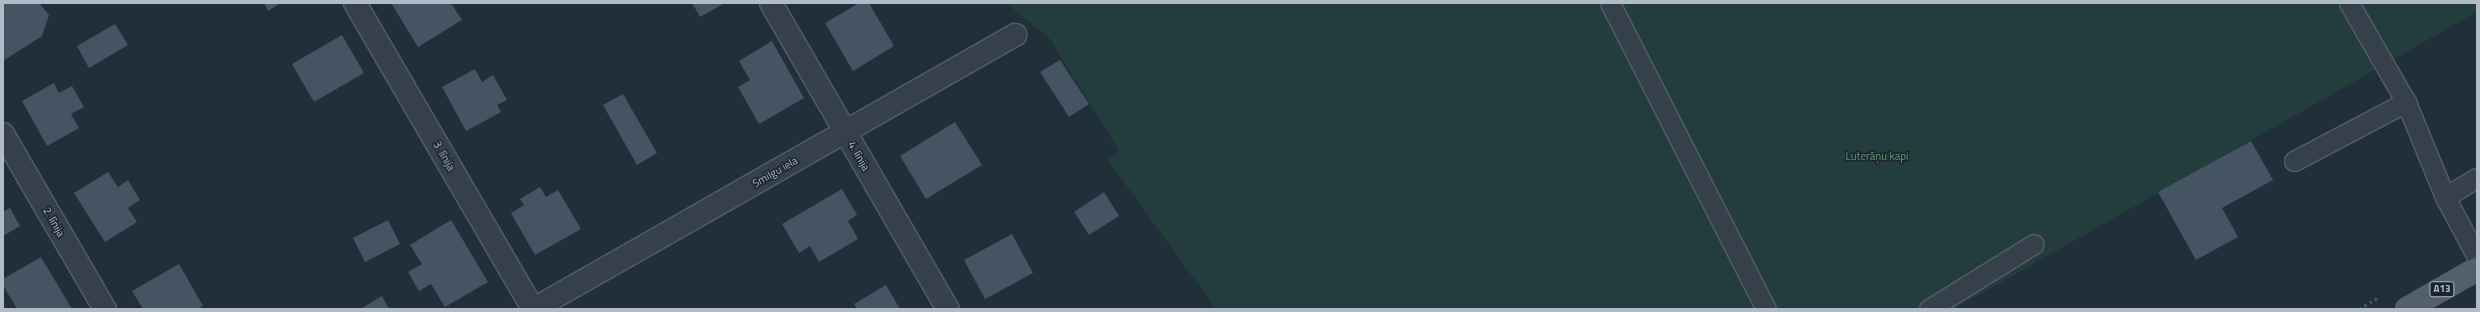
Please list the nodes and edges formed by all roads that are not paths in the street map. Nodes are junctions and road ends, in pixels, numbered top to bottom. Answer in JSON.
{"nodes":[{"id":1,"x":355,"y":3,"type":"edge"},
{"id":2,"x":771,"y":3,"type":"edge"},
{"id":3,"x":1610,"y":3,"type":"edge"},
{"id":4,"x":2349,"y":3,"type":"edge"},
{"id":5,"x":1015,"y":35,"type":"dead end"},
{"id":6,"x":2406,"y":102,"type":"junction"},
{"id":7,"x":845,"y":132,"type":"junction"},
{"id":8,"x":3,"y":134,"type":"edge"},
{"id":9,"x":2294,"y":160,"type":"dead end"},
{"id":10,"x":2477,"y":178,"type":"edge"},
{"id":11,"x":2446,"y":197,"type":"junction"},
{"id":12,"x":2034,"y":244,"type":"dead end"},
{"id":13,"x":2477,"y":257,"type":"edge"},
{"id":14,"x":2477,"y":269,"type":"edge"},
{"id":15,"x":105,"y":309,"type":"edge"},
{"id":16,"x":534,"y":309,"type":"edge"},
{"id":17,"x":948,"y":309,"type":"edge"},
{"id":18,"x":1766,"y":309,"type":"edge"},
{"id":19,"x":1930,"y":309,"type":"edge"},
{"id":20,"x":2407,"y":309,"type":"edge"}],
"edges":[{"from":1,"to":16,"type":"street","name":"3. līnija"},
{"from":2,"to":7,"type":"street","name":"4. līnija"},
{"from":3,"to":18,"type":"lane"},
{"from":4,"to":6,"type":"lane"},
{"from":5,"to":7,"type":"street","name":"Smilgu iela"},
{"from":6,"to":9,"type":"lane"},
{"from":6,"to":11,"type":"lane"},
{"from":7,"to":16,"type":"street","name":"Smilgu iela"},
{"from":7,"to":17,"type":"street","name":"4. līnija"},
{"from":8,"to":15,"type":"street","name":"2. līnija"},
{"from":10,"to":11,"type":"lane"},
{"from":11,"to":13,"type":"lane"},
{"from":12,"to":19,"type":"lane"},
{"from":14,"to":20,"type":"main road","number":"A13"}]}
